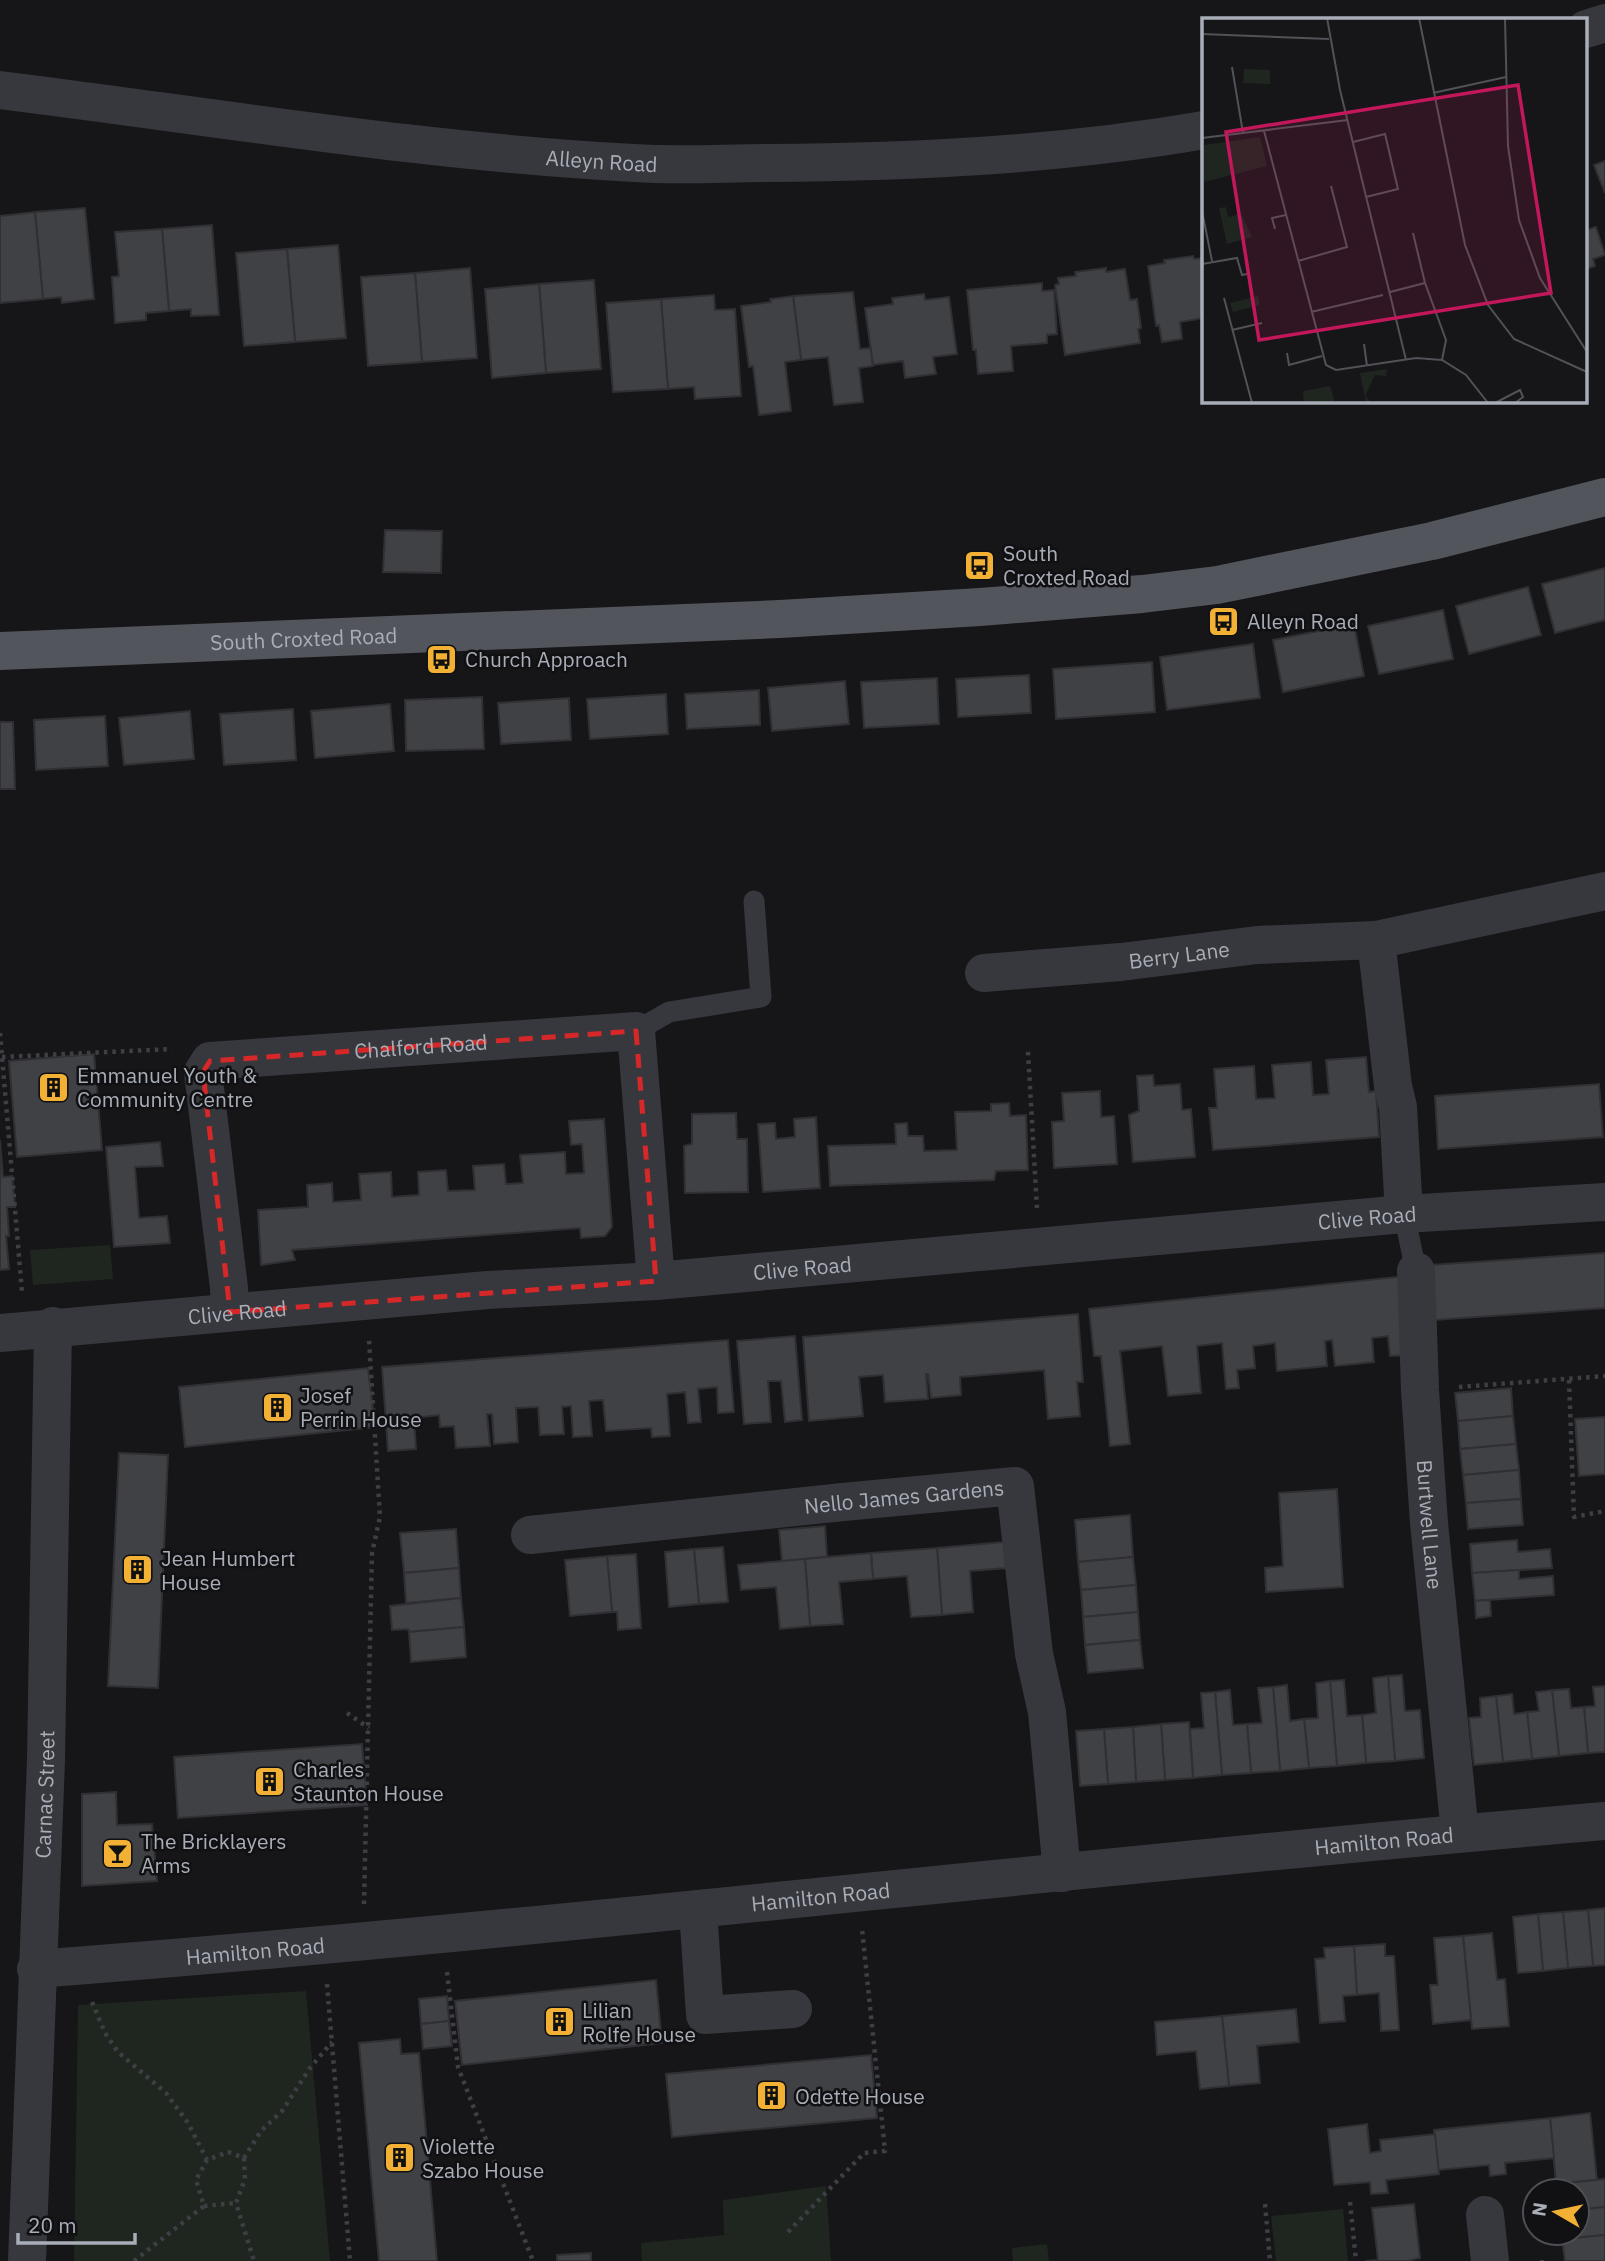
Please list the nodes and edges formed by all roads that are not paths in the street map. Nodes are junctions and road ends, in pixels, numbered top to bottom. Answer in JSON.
{"nodes":[{"id":1,"x":1605,"y":23,"type":"edge"},
{"id":2,"x":1588,"y":28,"type":"edge"},
{"id":3,"x":0,"y":90,"type":"edge"},
{"id":4,"x":1202,"y":130,"type":"edge"},
{"id":5,"x":1605,"y":497,"type":"edge"},
{"id":6,"x":0,"y":651,"type":"edge"},
{"id":7,"x":1605,"y":891,"type":"edge"},
{"id":8,"x":754,"y":901,"type":"dead end"},
{"id":9,"x":1376,"y":940,"type":"junction"},
{"id":10,"x":984,"y":973,"type":"dead end"},
{"id":11,"x":636,"y":1031,"type":"junction"},
{"id":12,"x":1605,"y":1202,"type":"edge"},
{"id":13,"x":1404,"y":1214,"type":"junction"},
{"id":14,"x":1416,"y":1270,"type":"joint"},
{"id":15,"x":656,"y":1280,"type":"junction"},
{"id":16,"x":230,"y":1312,"type":"junction"},
{"id":17,"x":53,"y":1326,"type":"junction"},
{"id":18,"x":0,"y":1333,"type":"edge"},
{"id":19,"x":530,"y":1535,"type":"dead end"},
{"id":20,"x":1605,"y":1821,"type":"edge"},
{"id":21,"x":1460,"y":1833,"type":"junction"},
{"id":22,"x":1062,"y":1873,"type":"junction"},
{"id":23,"x":698,"y":1909,"type":"junction"},
{"id":24,"x":36,"y":1969,"type":"junction"},
{"id":25,"x":793,"y":2009,"type":"dead end"},
{"id":26,"x":16,"y":2127,"type":"edge"},
{"id":27,"x":1485,"y":2216,"type":"dead end"},
{"id":28,"x":27,"y":2261,"type":"edge"},
{"id":29,"x":1490,"y":2261,"type":"edge"}],
"edges":[{"from":1,"to":2,"type":"street"},
{"from":3,"to":4,"type":"street","name":"Alleyn Road"},
{"from":5,"to":6,"type":"main road","name":"South Croxted Road"},
{"from":7,"to":9,"type":"street","name":"Berry Lane"},
{"from":8,"to":11,"type":"lane"},
{"from":9,"to":10,"type":"street","name":"Berry Lane"},
{"from":9,"to":13,"type":"street"},
{"from":11,"to":15,"type":"street"},
{"from":11,"to":16,"type":"street","name":"Chalford Road"},
{"from":12,"to":13,"type":"street","name":"Clive Road"},
{"from":13,"to":14,"type":"lane","name":"Burtwell Lane"},
{"from":13,"to":15,"type":"street","name":"Clive Road"},
{"from":14,"to":21,"type":"street","name":"Burtwell Lane"},
{"from":15,"to":16,"type":"street","name":"Clive Road"},
{"from":16,"to":17,"type":"street","name":"Clive Road"},
{"from":17,"to":18,"type":"street","name":"Clive Road"},
{"from":17,"to":24,"type":"street","name":"Carnac Street"},
{"from":19,"to":22,"type":"street","name":"Nello James Gardens"},
{"from":20,"to":21,"type":"street","name":"Hamilton Road"},
{"from":21,"to":22,"type":"street","name":"Hamilton Road"},
{"from":22,"to":23,"type":"street","name":"Hamilton Road"},
{"from":23,"to":24,"type":"street","name":"Hamilton Road"},
{"from":23,"to":25,"type":"street"},
{"from":24,"to":26,"type":"street","name":"Carnac Street"},
{"from":26,"to":28,"type":"street","name":"Carnac Street"},
{"from":27,"to":29,"type":"street"}]}
